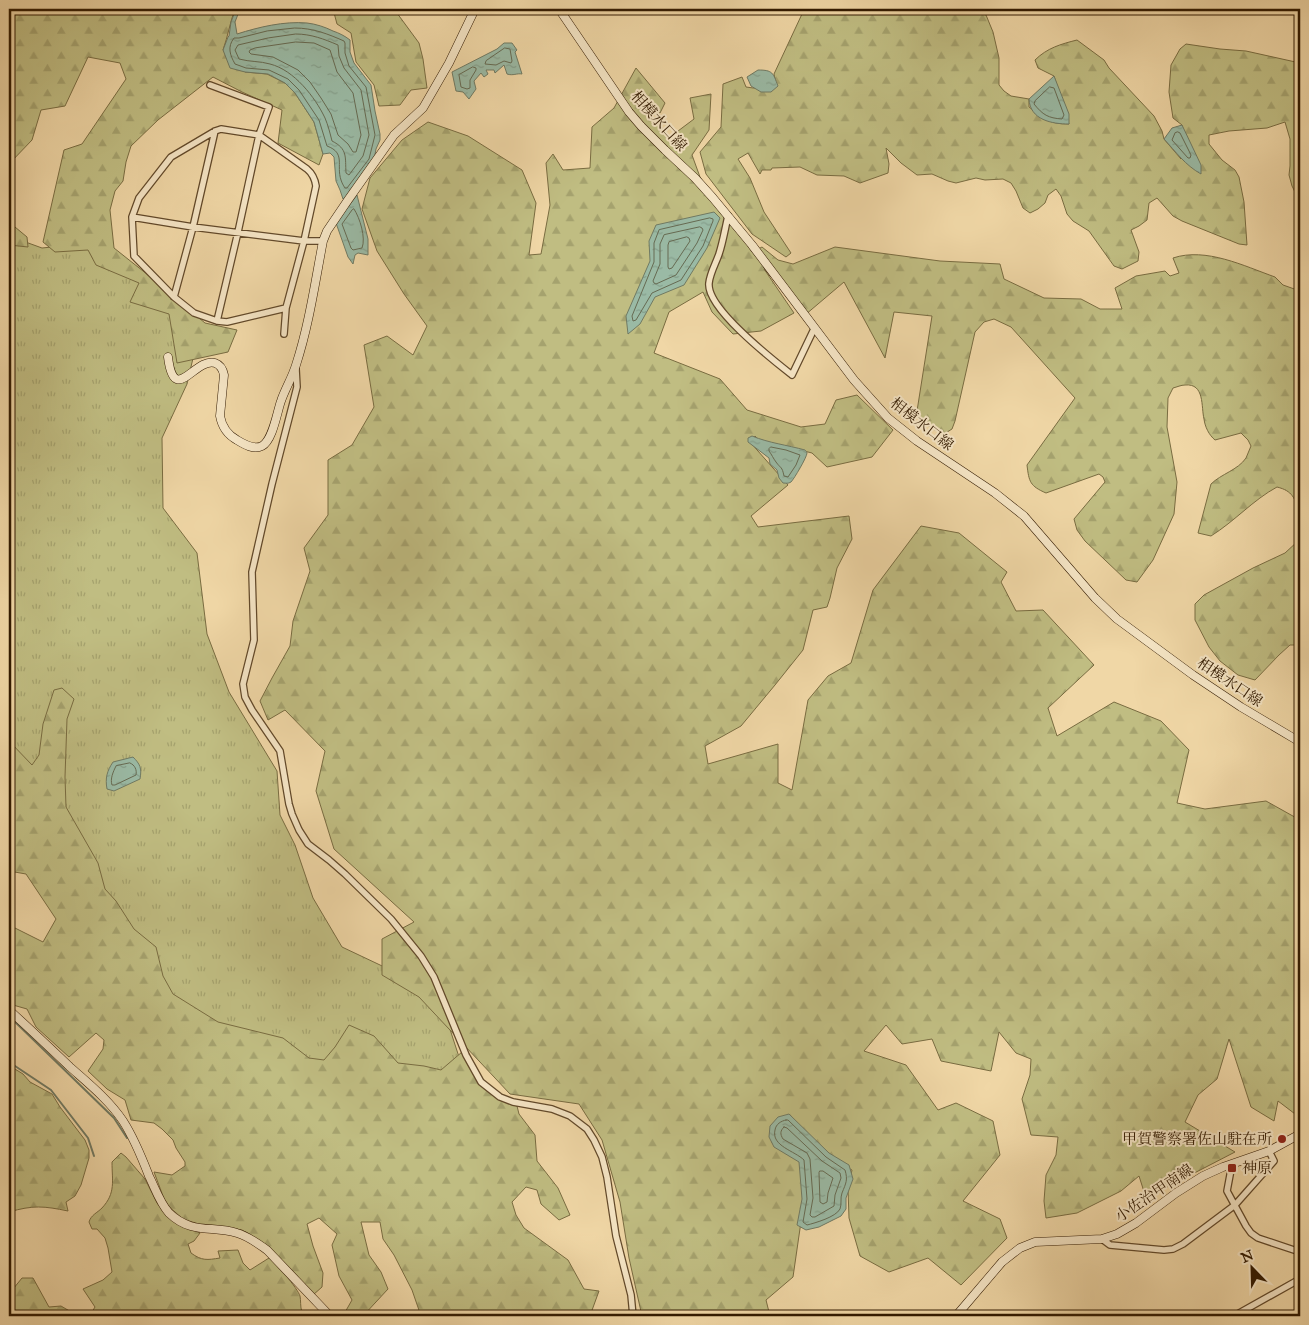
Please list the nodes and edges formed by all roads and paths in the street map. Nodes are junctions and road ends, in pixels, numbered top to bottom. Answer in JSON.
{"nodes":[{"id":1,"x":475,"y":9,"type":"edge"},
{"id":2,"x":558,"y":9,"type":"edge"},
{"id":3,"x":210,"y":85,"type":"dead end"},
{"id":4,"x":215,"y":131,"type":"junction"},
{"id":5,"x":259,"y":135,"type":"junction"},
{"id":6,"x":728,"y":216,"type":"junction"},
{"id":7,"x":132,"y":217,"type":"junction"},
{"id":8,"x":193,"y":227,"type":"junction"},
{"id":9,"x":238,"y":232,"type":"junction"},
{"id":10,"x":304,"y":241,"type":"junction"},
{"id":11,"x":323,"y":241,"type":"junction"},
{"id":12,"x":174,"y":298,"type":"junction"},
{"id":13,"x":286,"y":308,"type":"junction"},
{"id":14,"x":217,"y":321,"type":"junction"},
{"id":15,"x":814,"y":329,"type":"junction"},
{"id":16,"x":284,"y":334,"type":"dead end"},
{"id":17,"x":168,"y":357,"type":"dead end"},
{"id":18,"x":296,"y":367,"type":"junction"},
{"id":19,"x":1300,"y":742,"type":"edge"},
{"id":20,"x":9,"y":1010,"type":"edge"},
{"id":21,"x":1300,"y":1134,"type":"edge"},
{"id":22,"x":1269,"y":1151,"type":"junction"},
{"id":23,"x":1229,"y":1165,"type":"junction"},
{"id":24,"x":1235,"y":1206,"type":"junction"},
{"id":25,"x":1102,"y":1240,"type":"junction"},
{"id":26,"x":1300,"y":1252,"type":"edge"},
{"id":27,"x":1300,"y":1279,"type":"edge"},
{"id":28,"x":330,"y":1316,"type":"edge"},
{"id":29,"x":633,"y":1316,"type":"edge"},
{"id":30,"x":956,"y":1316,"type":"edge"},
{"id":31,"x":1234,"y":1316,"type":"edge"}],
"edges":[{"from":1,"to":11,"type":"main road"},
{"from":2,"to":6,"type":"main road","name":"相模水口線"},
{"from":3,"to":5,"type":"street"},
{"from":4,"to":5,"type":"street"},
{"from":4,"to":7,"type":"street"},
{"from":4,"to":8,"type":"street"},
{"from":5,"to":9,"type":"street"},
{"from":5,"to":10,"type":"street"},
{"from":6,"to":15,"type":"main road","name":"相模水口線"},
{"from":6,"to":15,"type":"street"},
{"from":7,"to":8,"type":"street"},
{"from":7,"to":12,"type":"street"},
{"from":8,"to":9,"type":"street"},
{"from":8,"to":12,"type":"street"},
{"from":9,"to":10,"type":"street"},
{"from":9,"to":14,"type":"street"},
{"from":10,"to":11,"type":"street"},
{"from":10,"to":13,"type":"street"},
{"from":11,"to":18,"type":"main road"},
{"from":12,"to":14,"type":"street"},
{"from":13,"to":14,"type":"street"},
{"from":13,"to":16,"type":"street"},
{"from":15,"to":19,"type":"main road","name":"相模水口線"},
{"from":17,"to":18,"type":"main road"},
{"from":18,"to":29,"type":"street"},
{"from":20,"to":28,"type":"main road"},
{"from":21,"to":22,"type":"main road","name":"小佐治甲南線"},
{"from":22,"to":23,"type":"main road","name":"小佐治甲南線"},
{"from":22,"to":24,"type":"street"},
{"from":23,"to":24,"type":"street"},
{"from":23,"to":25,"type":"main road","name":"小佐治甲南線"},
{"from":24,"to":25,"type":"street"},
{"from":24,"to":26,"type":"street"},
{"from":25,"to":30,"type":"main road","name":"小佐治甲南線"},
{"from":27,"to":31,"type":"street"}]}
